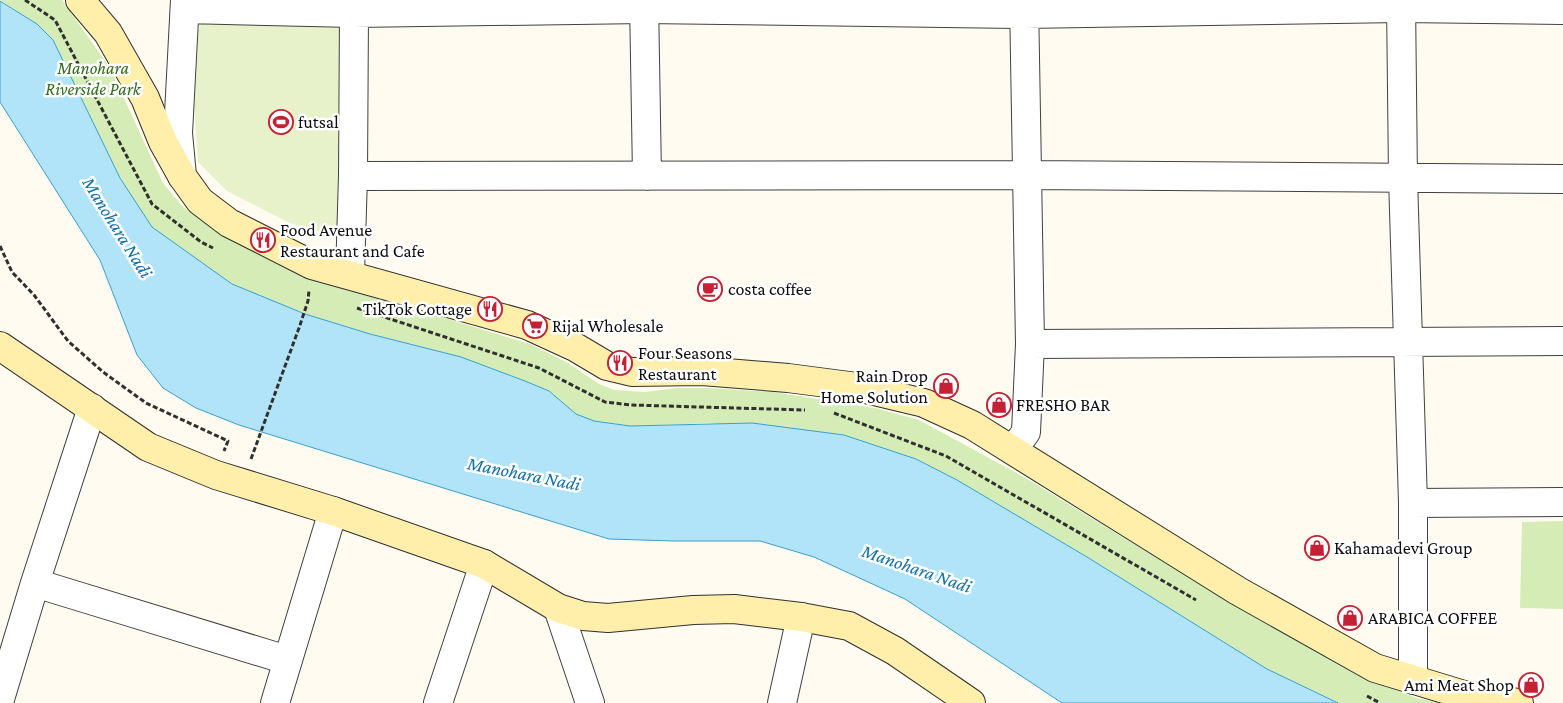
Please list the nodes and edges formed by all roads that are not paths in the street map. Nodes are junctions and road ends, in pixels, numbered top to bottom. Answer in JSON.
{"nodes":[{"id":1,"x":80,"y":0,"type":"edge"},
{"id":2,"x":644,"y":4,"type":"edge"},
{"id":3,"x":1401,"y":4,"type":"edge"},
{"id":4,"x":185,"y":5,"type":"edge"},
{"id":5,"x":1024,"y":7,"type":"edge"},
{"id":6,"x":1563,"y":10,"type":"edge"},
{"id":7,"x":354,"y":13,"type":"junction"},
{"id":8,"x":1027,"y":175,"type":"junction"},
{"id":9,"x":182,"y":176,"type":"junction"},
{"id":10,"x":353,"y":176,"type":"junction"},
{"id":11,"x":647,"y":176,"type":"junction"},
{"id":12,"x":1403,"y":178,"type":"junction"},
{"id":13,"x":1563,"y":179,"type":"edge"},
{"id":14,"x":350,"y":275,"type":"junction"},
{"id":15,"x":1409,"y":341,"type":"junction"},
{"id":16,"x":1563,"y":341,"type":"edge"},
{"id":17,"x":1030,"y":344,"type":"junction"},
{"id":18,"x":0,"y":346,"type":"edge"},
{"id":19,"x":92,"y":408,"type":"junction"},
{"id":20,"x":1013,"y":450,"type":"junction"},
{"id":21,"x":1563,"y":502,"type":"edge"},
{"id":22,"x":1413,"y":503,"type":"junction"},
{"id":23,"x":333,"y":511,"type":"junction"},
{"id":24,"x":484,"y":564,"type":"junction"},
{"id":25,"x":35,"y":584,"type":"junction"},
{"id":26,"x":558,"y":608,"type":"junction"},
{"id":27,"x":801,"y":617,"type":"junction"},
{"id":28,"x":286,"y":660,"type":"junction"},
{"id":29,"x":1413,"y":680,"type":"junction"},
{"id":30,"x":0,"y":698,"type":"edge"},
{"id":31,"x":960,"y":700,"type":"edge"},
{"id":32,"x":16,"y":703,"type":"edge"},
{"id":33,"x":274,"y":703,"type":"edge"},
{"id":34,"x":438,"y":703,"type":"edge"},
{"id":35,"x":590,"y":703,"type":"edge"},
{"id":36,"x":782,"y":703,"type":"edge"},
{"id":37,"x":1519,"y":703,"type":"edge"}],
"edges":[{"from":1,"to":9,"type":"street"},
{"from":2,"to":5,"type":"street"},
{"from":2,"to":7,"type":"street"},
{"from":2,"to":11,"type":"street"},
{"from":3,"to":5,"type":"street"},
{"from":3,"to":6,"type":"street"},
{"from":3,"to":12,"type":"street"},
{"from":4,"to":7,"type":"street"},
{"from":4,"to":9,"type":"street"},
{"from":5,"to":8,"type":"street"},
{"from":7,"to":10,"type":"street"},
{"from":8,"to":11,"type":"street"},
{"from":8,"to":12,"type":"street"},
{"from":8,"to":17,"type":"street"},
{"from":9,"to":14,"type":"street"},
{"from":10,"to":11,"type":"street"},
{"from":10,"to":14,"type":"street"},
{"from":12,"to":13,"type":"street"},
{"from":12,"to":15,"type":"street"},
{"from":14,"to":20,"type":"street"},
{"from":15,"to":16,"type":"street"},
{"from":15,"to":17,"type":"street"},
{"from":15,"to":22,"type":"street"},
{"from":17,"to":20,"type":"street"},
{"from":18,"to":19,"type":"street"},
{"from":19,"to":23,"type":"street"},
{"from":19,"to":25,"type":"street"},
{"from":20,"to":29,"type":"street"},
{"from":21,"to":22,"type":"street"},
{"from":22,"to":29,"type":"street"},
{"from":23,"to":24,"type":"street"},
{"from":23,"to":28,"type":"street"},
{"from":24,"to":26,"type":"street"},
{"from":24,"to":34,"type":"street"},
{"from":25,"to":28,"type":"street"},
{"from":25,"to":30,"type":"street"},
{"from":26,"to":27,"type":"street"},
{"from":26,"to":35,"type":"street"},
{"from":27,"to":31,"type":"street"},
{"from":27,"to":36,"type":"street"},
{"from":28,"to":33,"type":"street"},
{"from":29,"to":37,"type":"street"},
{"from":30,"to":32,"type":"street"}]}
